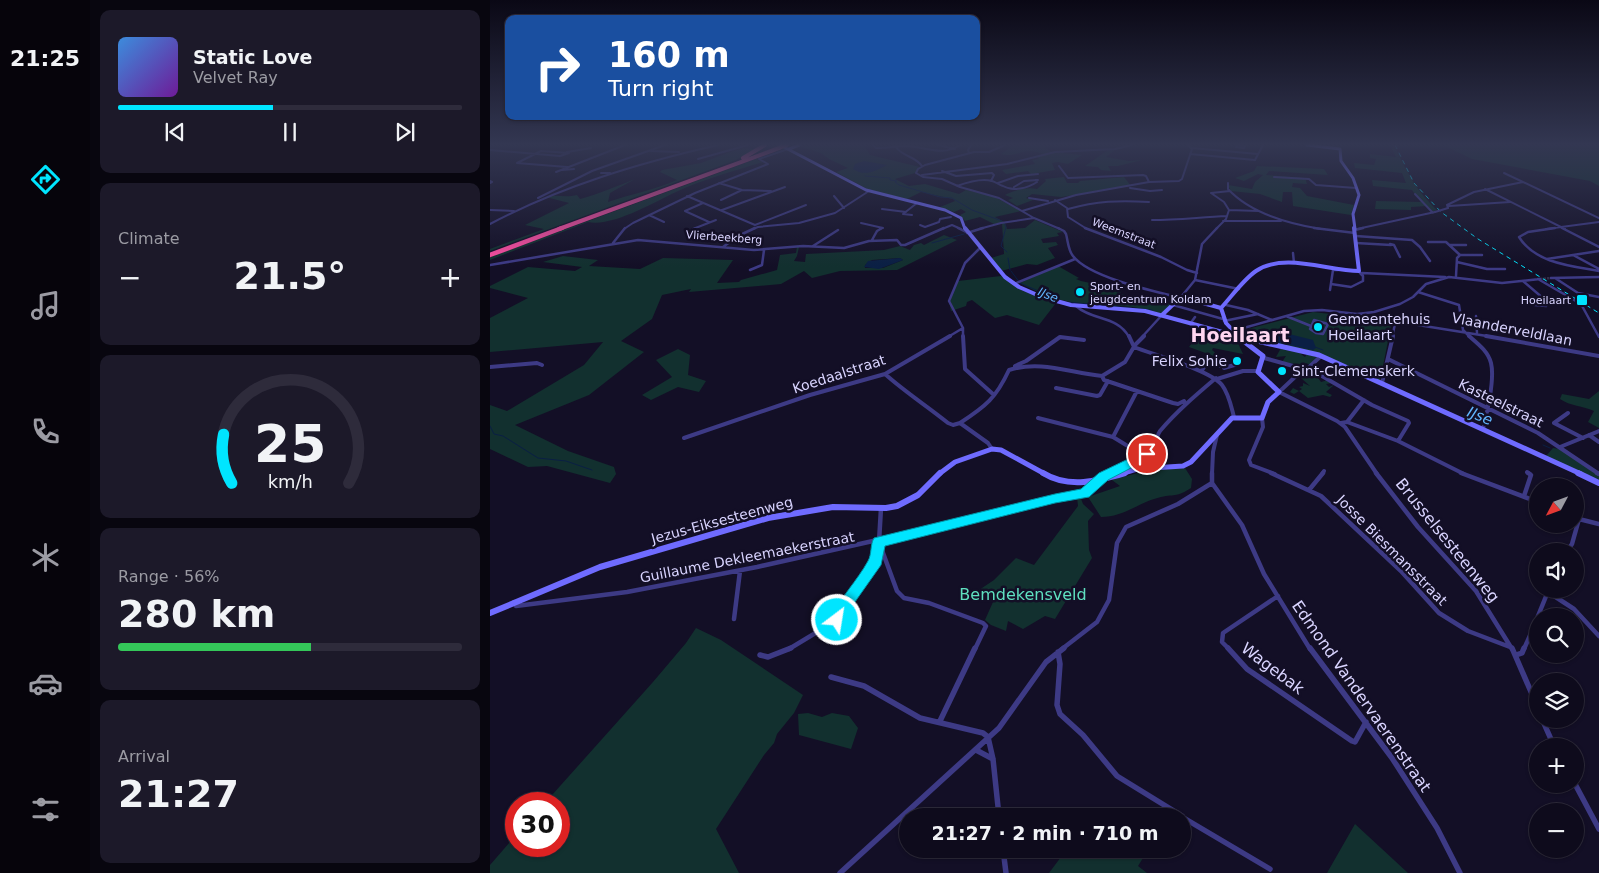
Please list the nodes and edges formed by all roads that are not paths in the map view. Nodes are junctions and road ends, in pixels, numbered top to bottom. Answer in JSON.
{"nodes":[{"id":1,"x":563,"y":186,"type":"edge"},
{"id":2,"x":579,"y":186,"type":"edge"},
{"id":3,"x":673,"y":186,"type":"edge"},
{"id":4,"x":673,"y":186,"type":"edge"},
{"id":5,"x":712,"y":186,"type":"edge"},
{"id":6,"x":728,"y":186,"type":"edge"},
{"id":7,"x":858,"y":186,"type":"edge"},
{"id":8,"x":957,"y":186,"type":"edge"},
{"id":9,"x":1002,"y":186,"type":"edge"},
{"id":10,"x":1016,"y":186,"type":"edge"},
{"id":11,"x":1031,"y":186,"type":"edge"},
{"id":12,"x":1133,"y":186,"type":"edge"},
{"id":13,"x":1228,"y":186,"type":"edge"},
{"id":14,"x":1326,"y":186,"type":"edge"},
{"id":15,"x":1503,"y":186,"type":"edge"},
{"id":16,"x":1531,"y":186,"type":"edge"},
{"id":17,"x":785,"y":187,"type":"dead end"},
{"id":18,"x":1128,"y":187,"type":"junction"},
{"id":19,"x":1012,"y":188,"type":"junction"},
{"id":20,"x":1356,"y":188,"type":"joint"},
{"id":21,"x":1485,"y":189,"type":"junction"},
{"id":22,"x":742,"y":190,"type":"junction"},
{"id":23,"x":1162,"y":190,"type":"dead end"},
{"id":24,"x":869,"y":191,"type":"junction"},
{"id":25,"x":1230,"y":191,"type":"junction"},
{"id":26,"x":766,"y":192,"type":"junction"},
{"id":27,"x":1415,"y":194,"type":"dead end"},
{"id":28,"x":687,"y":196,"type":"junction"},
{"id":29,"x":834,"y":196,"type":"dead end"},
{"id":30,"x":1029,"y":198,"type":"dead end"},
{"id":31,"x":721,"y":200,"type":"dead end"},
{"id":32,"x":1055,"y":200,"type":"junction"},
{"id":33,"x":1050,"y":201,"type":"junction"},
{"id":34,"x":704,"y":202,"type":"junction"},
{"id":35,"x":1149,"y":202,"type":"dead end"},
{"id":36,"x":1510,"y":202,"type":"junction"},
{"id":37,"x":917,"y":203,"type":"junction"},
{"id":38,"x":528,"y":204,"type":"junction"},
{"id":39,"x":806,"y":205,"type":"dead end"},
{"id":40,"x":1448,"y":207,"type":"junction"},
{"id":41,"x":844,"y":208,"type":"junction"},
{"id":42,"x":882,"y":209,"type":"dead end"},
{"id":43,"x":1068,"y":209,"type":"junction"},
{"id":44,"x":490,"y":210,"type":"edge"},
{"id":45,"x":722,"y":210,"type":"junction"},
{"id":46,"x":1229,"y":210,"type":"junction"},
{"id":47,"x":514,"y":211,"type":"junction"},
{"id":48,"x":1022,"y":211,"type":"junction"},
{"id":49,"x":1262,"y":211,"type":"junction"},
{"id":50,"x":906,"y":212,"type":"junction"},
{"id":51,"x":951,"y":212,"type":"junction"},
{"id":52,"x":1434,"y":213,"type":"junction"},
{"id":53,"x":912,"y":215,"type":"dead end"},
{"id":54,"x":649,"y":216,"type":"junction"},
{"id":55,"x":1227,"y":216,"type":"junction"},
{"id":56,"x":951,"y":217,"type":"junction"},
{"id":57,"x":1034,"y":218,"type":"junction"},
{"id":58,"x":1599,"y":218,"type":"edge"},
{"id":59,"x":716,"y":220,"type":"dead end"},
{"id":60,"x":1152,"y":220,"type":"dead end"},
{"id":61,"x":1283,"y":221,"type":"junction"},
{"id":62,"x":664,"y":222,"type":"dead end"},
{"id":63,"x":709,"y":222,"type":"junction"},
{"id":64,"x":1223,"y":222,"type":"junction"},
{"id":65,"x":1249,"y":222,"type":"junction"},
{"id":66,"x":1599,"y":222,"type":"edge"},
{"id":67,"x":861,"y":223,"type":"dead end"},
{"id":68,"x":490,"y":224,"type":"edge"},
{"id":69,"x":762,"y":225,"type":"junction"},
{"id":70,"x":952,"y":225,"type":"junction"},
{"id":71,"x":757,"y":226,"type":"junction"},
{"id":72,"x":920,"y":226,"type":"dead end"},
{"id":73,"x":1560,"y":227,"type":"junction"},
{"id":74,"x":1251,"y":228,"type":"dead end"},
{"id":75,"x":838,"y":230,"type":"dead end"},
{"id":76,"x":966,"y":233,"type":"junction"},
{"id":77,"x":1355,"y":233,"type":"junction"},
{"id":78,"x":738,"y":236,"type":"junction"},
{"id":79,"x":1386,"y":238,"type":"junction"},
{"id":80,"x":872,"y":240,"type":"junction"},
{"id":81,"x":1462,"y":241,"type":"dead end"},
{"id":82,"x":1428,"y":242,"type":"dead end"},
{"id":83,"x":613,"y":243,"type":"junction"},
{"id":84,"x":1356,"y":243,"type":"junction"},
{"id":85,"x":1391,"y":245,"type":"junction"},
{"id":86,"x":1449,"y":245,"type":"junction"},
{"id":87,"x":1456,"y":245,"type":"junction"},
{"id":88,"x":1466,"y":245,"type":"dead end"},
{"id":89,"x":813,"y":246,"type":"junction"},
{"id":90,"x":723,"y":247,"type":"junction"},
{"id":91,"x":980,"y":248,"type":"junction"},
{"id":92,"x":1599,"y":249,"type":"edge"},
{"id":93,"x":764,"y":250,"type":"junction"},
{"id":94,"x":1293,"y":253,"type":"dead end"},
{"id":95,"x":490,"y":254,"type":"edge"},
{"id":96,"x":1460,"y":255,"type":"junction"},
{"id":97,"x":1572,"y":255,"type":"junction"},
{"id":98,"x":1484,"y":256,"type":"dead end"},
{"id":99,"x":1400,"y":257,"type":"dead end"},
{"id":100,"x":1075,"y":259,"type":"junction"},
{"id":101,"x":1546,"y":259,"type":"junction"},
{"id":102,"x":1430,"y":261,"type":"dead end"},
{"id":103,"x":1457,"y":262,"type":"junction"},
{"id":104,"x":1294,"y":263,"type":"junction"},
{"id":105,"x":490,"y":265,"type":"edge"},
{"id":106,"x":1505,"y":269,"type":"dead end"},
{"id":107,"x":750,"y":270,"type":"dead end"},
{"id":108,"x":1345,"y":270,"type":"junction"},
{"id":109,"x":1599,"y":270,"type":"edge"},
{"id":110,"x":1197,"y":273,"type":"junction"},
{"id":111,"x":1360,"y":273,"type":"junction"},
{"id":112,"x":1456,"y":276,"type":"junction"},
{"id":113,"x":1445,"y":277,"type":"junction"},
{"id":114,"x":1599,"y":277,"type":"edge"},
{"id":115,"x":1551,"y":278,"type":"tunnel mouth"},
{"id":116,"x":1555,"y":278,"type":"junction"},
{"id":117,"x":1195,"y":280,"type":"junction"},
{"id":118,"x":1523,"y":281,"type":"junction"},
{"id":119,"x":1016,"y":283,"type":"junction"},
{"id":120,"x":1331,"y":284,"type":"junction"},
{"id":121,"x":1239,"y":289,"type":"junction"},
{"id":122,"x":1330,"y":290,"type":"dead end"},
{"id":123,"x":1418,"y":292,"type":"junction"},
{"id":124,"x":1181,"y":297,"type":"junction"},
{"id":125,"x":1599,"y":297,"type":"edge"},
{"id":126,"x":1226,"y":304,"type":"junction"},
{"id":127,"x":1525,"y":304,"type":"dead end"},
{"id":128,"x":1173,"y":305,"type":"junction"},
{"id":129,"x":1076,"y":306,"type":"junction"},
{"id":130,"x":1221,"y":308,"type":"junction"},
{"id":131,"x":1307,"y":311,"type":"junction"},
{"id":132,"x":1258,"y":314,"type":"junction"},
{"id":133,"x":1361,"y":314,"type":"junction"},
{"id":134,"x":1162,"y":315,"type":"junction"},
{"id":135,"x":1286,"y":316,"type":"junction"},
{"id":136,"x":1476,"y":316,"type":"dead end"},
{"id":137,"x":1195,"y":317,"type":"dead end"},
{"id":138,"x":1224,"y":320,"type":"junction"},
{"id":139,"x":1272,"y":320,"type":"junction"},
{"id":140,"x":1314,"y":320,"type":"junction"},
{"id":141,"x":1396,"y":320,"type":"junction"},
{"id":142,"x":1190,"y":324,"type":"junction"},
{"id":143,"x":1311,"y":326,"type":"junction"},
{"id":144,"x":963,"y":328,"type":"junction"},
{"id":145,"x":1463,"y":330,"type":"junction"},
{"id":146,"x":1233,"y":331,"type":"junction"},
{"id":147,"x":1477,"y":333,"type":"junction"},
{"id":148,"x":1238,"y":337,"type":"junction"},
{"id":149,"x":1599,"y":337,"type":"edge"},
{"id":150,"x":1084,"y":340,"type":"dead end"},
{"id":151,"x":1134,"y":347,"type":"junction"},
{"id":152,"x":1321,"y":356,"type":"junction"},
{"id":153,"x":1599,"y":356,"type":"edge"},
{"id":154,"x":1264,"y":358,"type":"junction"},
{"id":155,"x":1388,"y":359,"type":"junction"},
{"id":156,"x":1238,"y":364,"type":"dead end"},
{"id":157,"x":542,"y":365,"type":"dead end"},
{"id":158,"x":1219,"y":366,"type":"dead end"},
{"id":159,"x":1231,"y":366,"type":"junction"},
{"id":160,"x":490,"y":367,"type":"edge"},
{"id":161,"x":1224,"y":368,"type":"dead end"},
{"id":162,"x":1298,"y":368,"type":"junction"},
{"id":163,"x":1009,"y":370,"type":"junction"},
{"id":164,"x":1202,"y":370,"type":"junction"},
{"id":165,"x":1306,"y":370,"type":"junction"},
{"id":166,"x":1258,"y":371,"type":"junction"},
{"id":167,"x":1237,"y":372,"type":"junction"},
{"id":168,"x":885,"y":374,"type":"junction"},
{"id":169,"x":1102,"y":376,"type":"junction"},
{"id":170,"x":1217,"y":378,"type":"junction"},
{"id":171,"x":1108,"y":381,"type":"junction"},
{"id":172,"x":1382,"y":383,"type":"junction"},
{"id":173,"x":1289,"y":384,"type":"joint"},
{"id":174,"x":1056,"y":388,"type":"dead end"},
{"id":175,"x":1199,"y":388,"type":"dead end"},
{"id":176,"x":1137,"y":391,"type":"junction"},
{"id":177,"x":1279,"y":392,"type":"junction"},
{"id":178,"x":994,"y":395,"type":"junction"},
{"id":179,"x":1364,"y":400,"type":"junction"},
{"id":180,"x":1181,"y":405,"type":"junction"},
{"id":181,"x":1486,"y":408,"type":"junction"},
{"id":182,"x":1568,"y":413,"type":"dead end"},
{"id":183,"x":1234,"y":417,"type":"junction"},
{"id":184,"x":1038,"y":418,"type":"dead end"},
{"id":185,"x":1262,"y":418,"type":"junction"},
{"id":186,"x":1348,"y":422,"type":"junction"},
{"id":187,"x":1341,"y":423,"type":"junction"},
{"id":188,"x":960,"y":424,"type":"junction"},
{"id":189,"x":1483,"y":429,"type":"junction"},
{"id":190,"x":1599,"y":431,"type":"edge"},
{"id":191,"x":1216,"y":435,"type":"junction"},
{"id":192,"x":1589,"y":435,"type":"junction"},
{"id":193,"x":1113,"y":437,"type":"junction"},
{"id":194,"x":684,"y":438,"type":"dead end"},
{"id":195,"x":1583,"y":438,"type":"junction"},
{"id":196,"x":1398,"y":441,"type":"junction"},
{"id":197,"x":1599,"y":442,"type":"edge"},
{"id":198,"x":1560,"y":447,"type":"junction"},
{"id":199,"x":989,"y":448,"type":"junction"},
{"id":200,"x":1144,"y":456,"type":"junction"},
{"id":201,"x":1324,"y":471,"type":"dead end"},
{"id":202,"x":1527,"y":472,"type":"dead end"},
{"id":203,"x":1599,"y":474,"type":"edge"},
{"id":204,"x":1097,"y":482,"type":"junction"},
{"id":205,"x":1212,"y":483,"type":"junction"},
{"id":206,"x":1599,"y":483,"type":"edge"},
{"id":207,"x":1310,"y":490,"type":"junction"},
{"id":208,"x":1524,"y":496,"type":"junction"},
{"id":209,"x":1529,"y":498,"type":"edge"},
{"id":210,"x":881,"y":508,"type":"junction"},
{"id":211,"x":1584,"y":521,"type":"edge"},
{"id":212,"x":1599,"y":524,"type":"edge"},
{"id":213,"x":879,"y":542,"type":"junction"},
{"id":214,"x":740,"y":571,"type":"junction"},
{"id":215,"x":1278,"y":596,"type":"junction"},
{"id":216,"x":1559,"y":598,"type":"edge"},
{"id":217,"x":514,"y":602,"type":"junction"},
{"id":218,"x":490,"y":613,"type":"edge"},
{"id":219,"x":734,"y":619,"type":"dead end"},
{"id":220,"x":1599,"y":636,"type":"edge"},
{"id":221,"x":1529,"y":637,"type":"edge"},
{"id":222,"x":1510,"y":647,"type":"junction"},
{"id":223,"x":1058,"y":652,"type":"junction"},
{"id":224,"x":760,"y":655,"type":"dead end"},
{"id":225,"x":1516,"y":655,"type":"junction"},
{"id":226,"x":831,"y":677,"type":"dead end"},
{"id":227,"x":1529,"y":686,"type":"edge"},
{"id":228,"x":940,"y":721,"type":"junction"},
{"id":229,"x":1366,"y":722,"type":"junction"},
{"id":230,"x":988,"y":737,"type":"junction"},
{"id":231,"x":976,"y":750,"type":"junction"},
{"id":232,"x":993,"y":759,"type":"junction"},
{"id":233,"x":1580,"y":793,"type":"edge"},
{"id":234,"x":999,"y":808,"type":"edge"},
{"id":235,"x":1169,"y":808,"type":"edge"},
{"id":236,"x":1191,"y":821,"type":"edge"},
{"id":237,"x":1599,"y":829,"type":"edge"},
{"id":238,"x":1004,"y":858,"type":"edge"},
{"id":239,"x":1270,"y":870,"type":"dead end"},
{"id":240,"x":840,"y":873,"type":"edge"},
{"id":241,"x":1006,"y":873,"type":"edge"},
{"id":242,"x":1460,"y":873,"type":"edge"}],
"edges":[{"from":1,"to":38,"type":"street"},
{"from":2,"to":38,"type":"street"},
{"from":3,"to":95,"type":"highway"},
{"from":4,"to":95,"type":"highway"},
{"from":5,"to":28,"type":"street"},
{"from":6,"to":22,"type":"street"},
{"from":7,"to":24,"type":"street"},
{"from":8,"to":48,"type":"street"},
{"from":9,"to":19,"type":"street"},
{"from":10,"to":19,"type":"street"},
{"from":11,"to":19,"type":"street"},
{"from":12,"to":18,"type":"street"},
{"from":13,"to":25,"type":"street"},
{"from":14,"to":20,"type":"street"},
{"from":15,"to":21,"type":"street"},
{"from":16,"to":58,"type":"street"},
{"from":17,"to":26,"type":"street"},
{"from":18,"to":23,"type":"street"},
{"from":18,"to":32,"type":"street"},
{"from":20,"to":77,"type":"street"},
{"from":21,"to":36,"type":"street"},
{"from":21,"to":40,"type":"street"},
{"from":22,"to":26,"type":"street"},
{"from":22,"to":31,"type":"street"},
{"from":24,"to":37,"type":"street"},
{"from":24,"to":41,"type":"street"},
{"from":25,"to":46,"type":"street"},
{"from":25,"to":49,"type":"street"},
{"from":26,"to":45,"type":"street"},
{"from":27,"to":52,"type":"street"},
{"from":28,"to":34,"type":"street"},
{"from":28,"to":54,"type":"street"},
{"from":29,"to":41,"type":"street"},
{"from":30,"to":33,"type":"street"},
{"from":32,"to":33,"type":"street"},
{"from":32,"to":43,"type":"street","name":"Weemstraat"},
{"from":33,"to":48,"type":"street"},
{"from":34,"to":45,"type":"street"},
{"from":34,"to":63,"type":"street"},
{"from":35,"to":43,"type":"street"},
{"from":36,"to":40,"type":"street"},
{"from":36,"to":73,"type":"street"},
{"from":37,"to":50,"type":"street"},
{"from":37,"to":51,"type":"street"},
{"from":38,"to":47,"type":"street"},
{"from":39,"to":69,"type":"street"},
{"from":40,"to":52,"type":"street","bridge":true},
{"from":41,"to":69,"type":"street"},
{"from":42,"to":50,"type":"street"},
{"from":43,"to":110,"type":"street","name":"Weemstraat"},
{"from":44,"to":47,"type":"street"},
{"from":45,"to":71,"type":"street"},
{"from":46,"to":49,"type":"street"},
{"from":46,"to":55,"type":"street"},
{"from":47,"to":68,"type":"street"},
{"from":48,"to":57,"type":"street"},
{"from":49,"to":61,"type":"street"},
{"from":50,"to":53,"type":"street"},
{"from":51,"to":56,"type":"street"},
{"from":51,"to":76,"type":"street"},
{"from":52,"to":77,"type":"street"},
{"from":54,"to":62,"type":"street"},
{"from":54,"to":83,"type":"street"},
{"from":55,"to":60,"type":"street"},
{"from":55,"to":64,"type":"street"},
{"from":56,"to":70,"type":"street"},
{"from":56,"to":72,"type":"street"},
{"from":57,"to":76,"type":"street"},
{"from":57,"to":100,"type":"street"},
{"from":59,"to":63,"type":"street"},
{"from":61,"to":65,"type":"street"},
{"from":61,"to":77,"type":"street"},
{"from":63,"to":78,"type":"street"},
{"from":64,"to":65,"type":"street"},
{"from":64,"to":110,"type":"street"},
{"from":65,"to":74,"type":"street"},
{"from":66,"to":73,"type":"street"},
{"from":67,"to":80,"type":"street"},
{"from":69,"to":71,"type":"street"},
{"from":70,"to":76,"type":"street"},
{"from":70,"to":80,"type":"street","name":"Vlierbeekberg"},
{"from":71,"to":78,"type":"street"},
{"from":73,"to":92,"type":"street"},
{"from":73,"to":101,"type":"street"},
{"from":75,"to":89,"type":"street"},
{"from":76,"to":91,"type":"street"},
{"from":77,"to":79,"type":"street"},
{"from":77,"to":84,"type":"street"},
{"from":78,"to":90,"type":"street"},
{"from":79,"to":85,"type":"street"},
{"from":79,"to":102,"type":"street"},
{"from":80,"to":89,"type":"street","name":"Vlierbeekberg"},
{"from":81,"to":87,"type":"street"},
{"from":82,"to":86,"type":"street"},
{"from":83,"to":90,"type":"street","name":"Vlierbeekberg"},
{"from":83,"to":105,"type":"street","name":"Vlierbeekberg"},
{"from":84,"to":85,"type":"street"},
{"from":84,"to":111,"type":"street"},
{"from":85,"to":99,"type":"street"},
{"from":86,"to":87,"type":"street"},
{"from":86,"to":96,"type":"street"},
{"from":87,"to":88,"type":"street"},
{"from":89,"to":93,"type":"street","name":"Vlierbeekberg"},
{"from":90,"to":93,"type":"street","name":"Vlierbeekberg"},
{"from":91,"to":119,"type":"street"},
{"from":91,"to":144,"type":"street"},
{"from":92,"to":97,"type":"street"},
{"from":93,"to":107,"type":"street"},
{"from":94,"to":104,"type":"street"},
{"from":96,"to":98,"type":"street"},
{"from":96,"to":103,"type":"street"},
{"from":97,"to":101,"type":"street"},
{"from":97,"to":109,"type":"street"},
{"from":100,"to":119,"type":"street"},
{"from":100,"to":124,"type":"street"},
{"from":101,"to":109,"type":"street"},
{"from":103,"to":106,"type":"street"},
{"from":103,"to":112,"type":"street"},
{"from":104,"to":108,"type":"street"},
{"from":104,"to":121,"type":"street"},
{"from":108,"to":111,"type":"street"},
{"from":108,"to":120,"type":"street"},
{"from":110,"to":117,"type":"street"},
{"from":111,"to":113,"type":"street"},
{"from":111,"to":120,"type":"street"},
{"from":112,"to":113,"type":"street"},
{"from":112,"to":118,"type":"street"},
{"from":113,"to":123,"type":"street"},
{"from":114,"to":116,"type":"street"},
{"from":115,"to":116,"type":"street"},
{"from":116,"to":125,"type":"street"},
{"from":117,"to":121,"type":"street"},
{"from":117,"to":124,"type":"street"},
{"from":118,"to":127,"type":"street"},
{"from":118,"to":149,"type":"street"},
{"from":119,"to":129,"type":"street"},
{"from":120,"to":122,"type":"street"},
{"from":121,"to":126,"type":"street"},
{"from":123,"to":133,"type":"street"},
{"from":123,"to":145,"type":"street"},
{"from":124,"to":128,"type":"street"},
{"from":124,"to":130,"type":"street"},
{"from":126,"to":130,"type":"street"},
{"from":126,"to":132,"type":"street"},
{"from":128,"to":134,"type":"street"},
{"from":128,"to":138,"type":"street"},
{"from":129,"to":134,"type":"street"},
{"from":129,"to":151,"type":"street"},
{"from":130,"to":138,"type":"street"},
{"from":131,"to":133,"type":"street"},
{"from":131,"to":135,"type":"street"},
{"from":131,"to":140,"type":"street"},
{"from":132,"to":138,"type":"street"},
{"from":132,"to":139,"type":"street"},
{"from":133,"to":141,"type":"street","name":"Vlaanderveldlaan"},
{"from":134,"to":142,"type":"street"},
{"from":134,"to":151,"type":"street"},
{"from":135,"to":139,"type":"street"},
{"from":135,"to":143,"type":"street"},
{"from":136,"to":147,"type":"street"},
{"from":137,"to":142,"type":"street"},
{"from":138,"to":146,"type":"street"},
{"from":139,"to":146,"type":"street"},
{"from":140,"to":143,"type":"street"},
{"from":140,"to":143,"type":"street"},
{"from":141,"to":145,"type":"street","name":"Vlaanderveldlaan"},
{"from":141,"to":155,"type":"street"},
{"from":142,"to":148,"type":"street"},
{"from":144,"to":168,"type":"street","name":"Koedaalstraat"},
{"from":144,"to":178,"type":"street"},
{"from":145,"to":147,"type":"street","name":"Vlaanderveldlaan"},
{"from":145,"to":181,"type":"street"},
{"from":146,"to":148,"type":"street"},
{"from":147,"to":153,"type":"street","name":"Vlaanderveldlaan"},
{"from":148,"to":152,"type":"street"},
{"from":148,"to":154,"type":"street"},
{"from":150,"to":163,"type":"street"},
{"from":151,"to":164,"type":"street"},
{"from":151,"to":169,"type":"street"},
{"from":152,"to":165,"type":"street"},
{"from":152,"to":172,"type":"street"},
{"from":154,"to":162,"type":"street"},
{"from":154,"to":166,"type":"street"},
{"from":155,"to":172,"type":"street"},
{"from":155,"to":181,"type":"street","name":"Kasteelstraat"},
{"from":156,"to":159,"type":"street"},
{"from":157,"to":160,"type":"street"},
{"from":158,"to":164,"type":"street"},
{"from":159,"to":161,"type":"street"},
{"from":159,"to":167,"type":"street"},
{"from":162,"to":165,"type":"street"},
{"from":162,"to":173,"type":"street"},
{"from":163,"to":169,"type":"street"},
{"from":163,"to":178,"type":"street"},
{"from":164,"to":170,"type":"street"},
{"from":165,"to":179,"type":"street"},
{"from":166,"to":167,"type":"street"},
{"from":166,"to":177,"type":"street"},
{"from":167,"to":170,"type":"street"},
{"from":168,"to":188,"type":"street"},
{"from":168,"to":194,"type":"street","name":"Koedaalstraat"},
{"from":169,"to":171,"type":"street"},
{"from":170,"to":180,"type":"street"},
{"from":170,"to":183,"type":"street"},
{"from":171,"to":174,"type":"street"},
{"from":171,"to":176,"type":"street"},
{"from":172,"to":189,"type":"street"},
{"from":173,"to":177,"type":"street"},
{"from":175,"to":180,"type":"street"},
{"from":176,"to":180,"type":"street"},
{"from":176,"to":193,"type":"street"},
{"from":177,"to":185,"type":"street"},
{"from":177,"to":187,"type":"street"},
{"from":178,"to":188,"type":"street"},
{"from":179,"to":186,"type":"street"},
{"from":179,"to":196,"type":"street"},
{"from":180,"to":200,"type":"street"},
{"from":181,"to":189,"type":"street"},
{"from":181,"to":198,"type":"street","name":"Kasteelstraat"},
{"from":182,"to":195,"type":"street"},
{"from":183,"to":185,"type":"street"},
{"from":183,"to":191,"type":"street"},
{"from":184,"to":193,"type":"street"},
{"from":185,"to":207,"type":"street","name":"Josse Biesmansstraat"},
{"from":186,"to":187,"type":"street"},
{"from":186,"to":196,"type":"street"},
{"from":187,"to":222,"type":"street","name":"Brusselsesteenweg"},
{"from":188,"to":199,"type":"street"},
{"from":189,"to":206,"type":"street"},
{"from":190,"to":192,"type":"street"},
{"from":191,"to":204,"type":"street"},
{"from":191,"to":205,"type":"street"},
{"from":192,"to":195,"type":"street"},
{"from":192,"to":197,"type":"street"},
{"from":193,"to":200,"type":"street"},
{"from":195,"to":198,"type":"street"},
{"from":196,"to":208,"type":"street"},
{"from":198,"to":203,"type":"street","name":"Kasteelstraat"},
{"from":199,"to":204,"type":"street"},
{"from":199,"to":210,"type":"street","name":"Jezus-Eiksesteenweg"},
{"from":200,"to":204,"type":"street","name":"Guillaume Dekleemaekerstraat"},
{"from":201,"to":207,"type":"street"},
{"from":202,"to":208,"type":"street"},
{"from":204,"to":213,"type":"street","name":"Guillaume Dekleemaekerstraat"},
{"from":205,"to":215,"type":"street","name":"Edmond Vandervaerenstraat"},
{"from":205,"to":223,"type":"street"},
{"from":207,"to":222,"type":"street","name":"Josse Biesmansstraat"},
{"from":208,"to":209,"type":"street"},
{"from":210,"to":213,"type":"street"},
{"from":210,"to":217,"type":"street","name":"Jezus-Eiksesteenweg"},
{"from":211,"to":212,"type":"street"},
{"from":213,"to":214,"type":"street","name":"Guillaume Dekleemaekerstraat"},
{"from":213,"to":224,"type":"street"},
{"from":213,"to":228,"type":"street"},
{"from":214,"to":217,"type":"street","name":"Guillaume Dekleemaekerstraat"},
{"from":214,"to":219,"type":"street"},
{"from":215,"to":229,"type":"street","name":"Edmond Vandervaerenstraat"},
{"from":215,"to":229,"type":"street","name":"Wagebak"},
{"from":216,"to":220,"type":"street"},
{"from":217,"to":218,"type":"street","name":"Jezus-Eiksesteenweg"},
{"from":221,"to":225,"type":"street"},
{"from":222,"to":225,"type":"street","name":"Brusselsesteenweg"},
{"from":223,"to":230,"type":"street"},
{"from":223,"to":235,"type":"street"},
{"from":225,"to":227,"type":"street","name":"Brusselsesteenweg"},
{"from":226,"to":228,"type":"street"},
{"from":228,"to":230,"type":"street"},
{"from":229,"to":242,"type":"street","name":"Edmond Vandervaerenstraat"},
{"from":230,"to":231,"type":"street"},
{"from":230,"to":232,"type":"street"},
{"from":231,"to":232,"type":"street"},
{"from":231,"to":240,"type":"street"},
{"from":232,"to":234,"type":"street"},
{"from":233,"to":237,"type":"street"},
{"from":236,"to":239,"type":"street"},
{"from":238,"to":241,"type":"street"}]}
